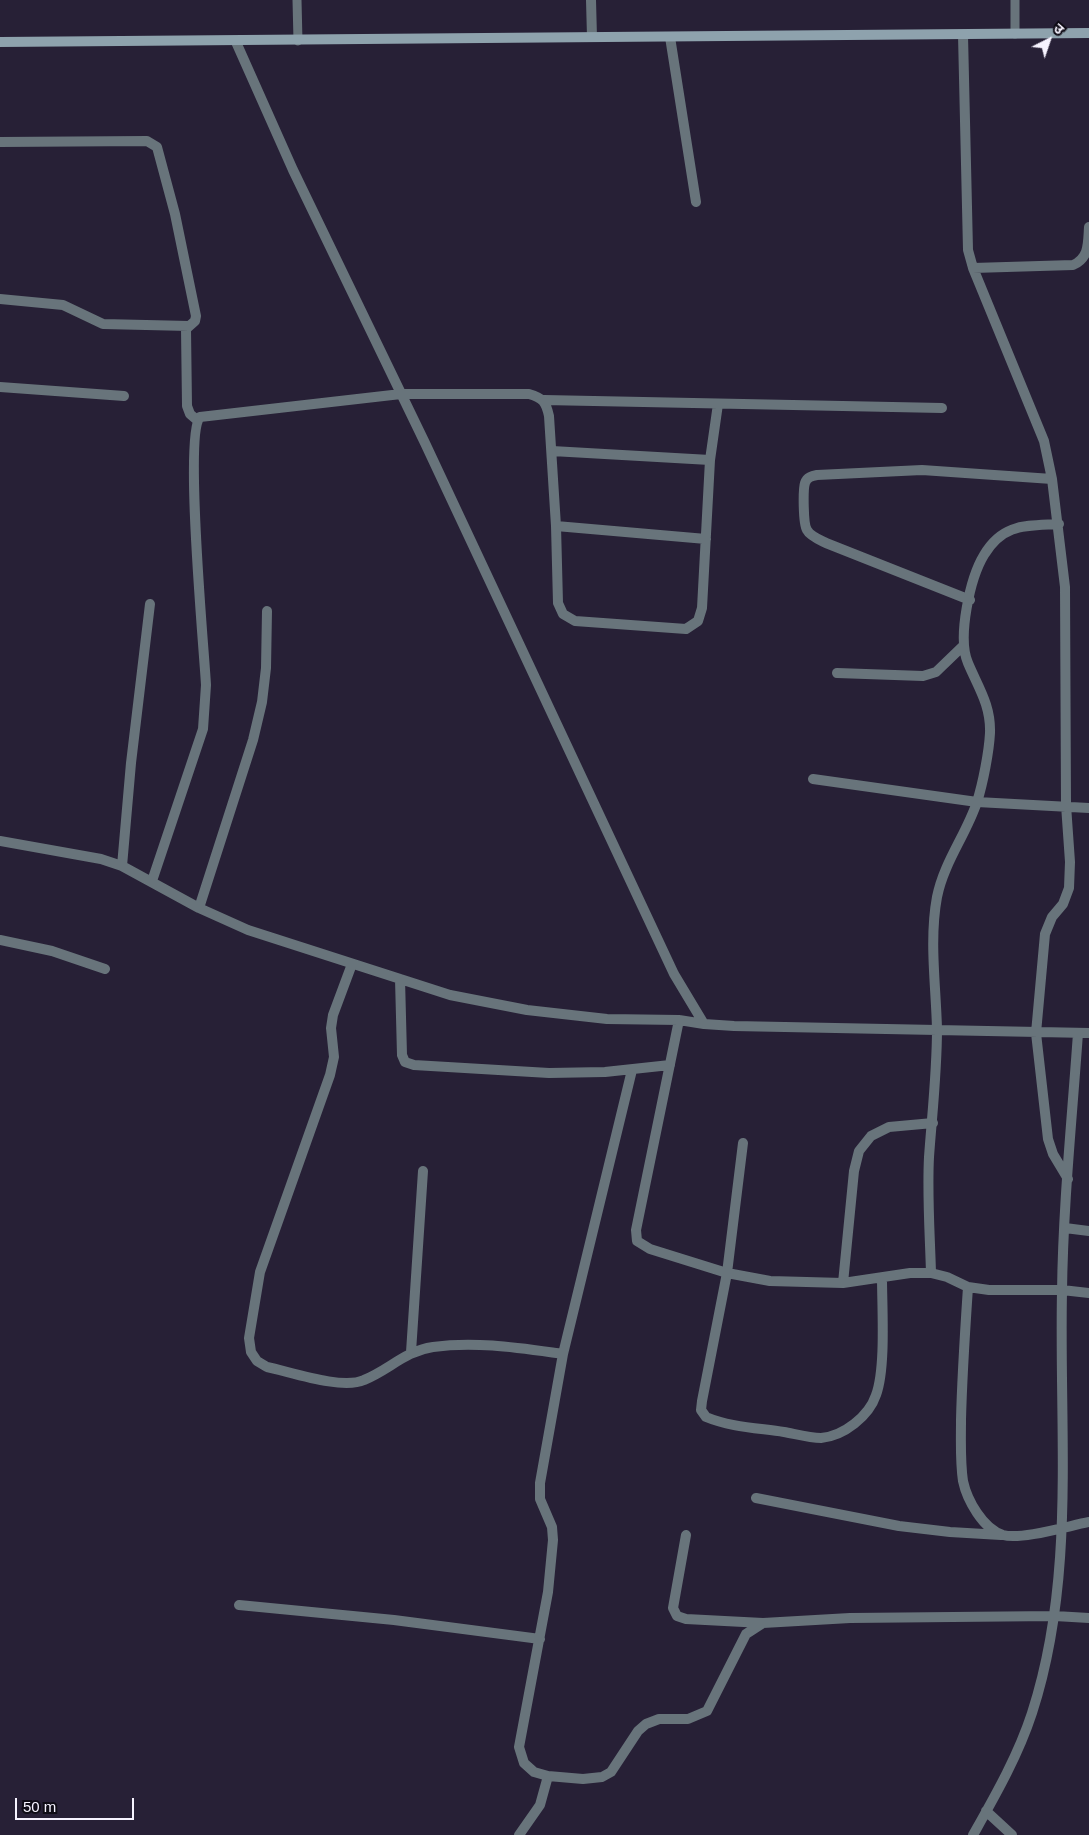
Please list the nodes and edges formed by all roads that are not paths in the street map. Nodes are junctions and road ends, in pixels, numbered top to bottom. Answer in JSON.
{"nodes":[{"id":1,"x":297,"y":0,"type":"edge"},
{"id":2,"x":591,"y":0,"type":"edge"},
{"id":3,"x":1015,"y":0,"type":"edge"},
{"id":4,"x":1015,"y":34,"type":"junction"},
{"id":5,"x":1089,"y":34,"type":"edge"},
{"id":6,"x":963,"y":35,"type":"junction"},
{"id":7,"x":592,"y":37,"type":"junction"},
{"id":8,"x":670,"y":37,"type":"junction"},
{"id":9,"x":298,"y":40,"type":"junction"},
{"id":10,"x":0,"y":42,"type":"edge"},
{"id":11,"x":236,"y":42,"type":"junction"},
{"id":12,"x":0,"y":142,"type":"edge"},
{"id":13,"x":696,"y":202,"type":"dead end"},
{"id":14,"x":1089,"y":227,"type":"edge"},
{"id":15,"x":973,"y":268,"type":"junction"},
{"id":16,"x":0,"y":299,"type":"edge"},
{"id":17,"x":189,"y":326,"type":"junction"},
{"id":18,"x":0,"y":386,"type":"edge"},
{"id":19,"x":401,"y":394,"type":"junction"},
{"id":20,"x":124,"y":396,"type":"dead end"},
{"id":21,"x":544,"y":400,"type":"junction"},
{"id":22,"x":718,"y":404,"type":"junction"},
{"id":23,"x":942,"y":408,"type":"dead end"},
{"id":24,"x":197,"y":420,"type":"junction"},
{"id":25,"x":552,"y":452,"type":"junction"},
{"id":26,"x":710,"y":460,"type":"junction"},
{"id":27,"x":1052,"y":479,"type":"junction"},
{"id":28,"x":1059,"y":524,"type":"junction"},
{"id":29,"x":556,"y":526,"type":"junction"},
{"id":30,"x":706,"y":539,"type":"junction"},
{"id":31,"x":970,"y":600,"type":"junction"},
{"id":32,"x":150,"y":604,"type":"dead end"},
{"id":33,"x":267,"y":611,"type":"dead end"},
{"id":34,"x":962,"y":646,"type":"junction"},
{"id":35,"x":837,"y":673,"type":"dead end"},
{"id":36,"x":814,"y":779,"type":"dead end"},
{"id":37,"x":977,"y":802,"type":"junction"},
{"id":38,"x":1066,"y":805,"type":"junction"},
{"id":39,"x":1089,"y":808,"type":"edge"},
{"id":40,"x":0,"y":841,"type":"edge"},
{"id":41,"x":122,"y":866,"type":"junction"},
{"id":42,"x":152,"y":881,"type":"junction"},
{"id":43,"x":199,"y":908,"type":"junction"},
{"id":44,"x":0,"y":940,"type":"edge"},
{"id":45,"x":352,"y":964,"type":"junction"},
{"id":46,"x":105,"y":969,"type":"dead end"},
{"id":47,"x":400,"y":980,"type":"junction"},
{"id":48,"x":679,"y":1020,"type":"junction"},
{"id":49,"x":704,"y":1024,"type":"junction"},
{"id":50,"x":937,"y":1030,"type":"junction"},
{"id":51,"x":1036,"y":1033,"type":"junction"},
{"id":52,"x":1078,"y":1033,"type":"junction"},
{"id":53,"x":1089,"y":1033,"type":"edge"},
{"id":54,"x":670,"y":1065,"type":"junction"},
{"id":55,"x":632,"y":1070,"type":"junction"},
{"id":56,"x":933,"y":1123,"type":"junction"},
{"id":57,"x":743,"y":1143,"type":"dead end"},
{"id":58,"x":423,"y":1171,"type":"dead end"},
{"id":59,"x":1068,"y":1179,"type":"junction"},
{"id":60,"x":1065,"y":1228,"type":"junction"},
{"id":61,"x":1089,"y":1230,"type":"edge"},
{"id":62,"x":931,"y":1273,"type":"junction"},
{"id":63,"x":727,"y":1274,"type":"junction"},
{"id":64,"x":882,"y":1278,"type":"junction"},
{"id":65,"x":842,"y":1283,"type":"junction"},
{"id":66,"x":968,"y":1287,"type":"junction"},
{"id":67,"x":1062,"y":1290,"type":"junction"},
{"id":68,"x":1089,"y":1293,"type":"edge"},
{"id":69,"x":411,"y":1352,"type":"junction"},
{"id":70,"x":562,"y":1354,"type":"junction"},
{"id":71,"x":756,"y":1498,"type":"dead end"},
{"id":72,"x":1089,"y":1522,"type":"edge"},
{"id":73,"x":1061,"y":1527,"type":"junction"},
{"id":74,"x":1002,"y":1534,"type":"junction"},
{"id":75,"x":686,"y":1535,"type":"dead end"},
{"id":76,"x":239,"y":1605,"type":"dead end"},
{"id":77,"x":1055,"y":1616,"type":"junction"},
{"id":78,"x":1089,"y":1618,"type":"edge"},
{"id":79,"x":763,"y":1623,"type":"junction"},
{"id":80,"x":540,"y":1639,"type":"junction"},
{"id":81,"x":548,"y":1776,"type":"junction"},
{"id":82,"x":986,"y":1811,"type":"junction"},
{"id":83,"x":520,"y":1835,"type":"edge"},
{"id":84,"x":973,"y":1835,"type":"edge"},
{"id":85,"x":1012,"y":1835,"type":"edge"}],
"edges":[{"from":1,"to":9,"type":"lane"},
{"from":2,"to":7,"type":"street"},
{"from":3,"to":4,"type":"lane"},
{"from":4,"to":5,"type":"main road"},
{"from":4,"to":6,"type":"main road"},
{"from":6,"to":8,"type":"main road"},
{"from":6,"to":15,"type":"street"},
{"from":7,"to":8,"type":"main road"},
{"from":7,"to":9,"type":"main road"},
{"from":8,"to":13,"type":"street"},
{"from":9,"to":11,"type":"main road"},
{"from":10,"to":11,"type":"main road"},
{"from":11,"to":19,"type":"street"},
{"from":12,"to":17,"type":"street"},
{"from":14,"to":15,"type":"street"},
{"from":15,"to":27,"type":"street"},
{"from":16,"to":17,"type":"street"},
{"from":17,"to":24,"type":"street"},
{"from":18,"to":20,"type":"street"},
{"from":19,"to":21,"type":"street"},
{"from":19,"to":24,"type":"street"},
{"from":19,"to":49,"type":"street"},
{"from":21,"to":22,"type":"street"},
{"from":21,"to":25,"type":"street"},
{"from":22,"to":23,"type":"street"},
{"from":22,"to":26,"type":"street"},
{"from":24,"to":42,"type":"street"},
{"from":25,"to":26,"type":"street"},
{"from":25,"to":29,"type":"street"},
{"from":26,"to":30,"type":"street"},
{"from":27,"to":28,"type":"street"},
{"from":27,"to":31,"type":"street"},
{"from":28,"to":31,"type":"street"},
{"from":28,"to":38,"type":"street"},
{"from":29,"to":30,"type":"street"},
{"from":29,"to":30,"type":"street"},
{"from":31,"to":34,"type":"street"},
{"from":32,"to":41,"type":"street"},
{"from":33,"to":43,"type":"street"},
{"from":34,"to":35,"type":"street"},
{"from":34,"to":37,"type":"street"},
{"from":36,"to":37,"type":"street"},
{"from":37,"to":38,"type":"street"},
{"from":37,"to":50,"type":"street"},
{"from":38,"to":39,"type":"street"},
{"from":38,"to":51,"type":"street"},
{"from":40,"to":41,"type":"street"},
{"from":41,"to":42,"type":"street"},
{"from":42,"to":43,"type":"street"},
{"from":43,"to":45,"type":"street"},
{"from":44,"to":46,"type":"street"},
{"from":45,"to":47,"type":"street"},
{"from":45,"to":69,"type":"street"},
{"from":47,"to":48,"type":"street"},
{"from":47,"to":55,"type":"street"},
{"from":48,"to":49,"type":"street"},
{"from":48,"to":54,"type":"street"},
{"from":49,"to":50,"type":"street"},
{"from":50,"to":51,"type":"street"},
{"from":50,"to":56,"type":"street"},
{"from":51,"to":52,"type":"street"},
{"from":51,"to":59,"type":"street"},
{"from":52,"to":53,"type":"street"},
{"from":52,"to":59,"type":"street"},
{"from":54,"to":55,"type":"street"},
{"from":54,"to":63,"type":"street"},
{"from":55,"to":70,"type":"street"},
{"from":56,"to":62,"type":"street"},
{"from":56,"to":65,"type":"street"},
{"from":57,"to":63,"type":"street"},
{"from":58,"to":69,"type":"street"},
{"from":59,"to":60,"type":"street"},
{"from":60,"to":61,"type":"street"},
{"from":60,"to":67,"type":"street"},
{"from":62,"to":64,"type":"street"},
{"from":62,"to":66,"type":"street"},
{"from":63,"to":64,"type":"street"},
{"from":63,"to":65,"type":"street"},
{"from":64,"to":65,"type":"street"},
{"from":66,"to":67,"type":"street"},
{"from":66,"to":74,"type":"street"},
{"from":67,"to":68,"type":"street"},
{"from":67,"to":73,"type":"street"},
{"from":69,"to":70,"type":"street"},
{"from":70,"to":80,"type":"street"},
{"from":71,"to":74,"type":"street"},
{"from":72,"to":73,"type":"street"},
{"from":73,"to":74,"type":"street"},
{"from":73,"to":77,"type":"street"},
{"from":75,"to":79,"type":"street"},
{"from":76,"to":80,"type":"street"},
{"from":77,"to":78,"type":"street"},
{"from":77,"to":79,"type":"street"},
{"from":77,"to":82,"type":"street"},
{"from":79,"to":81,"type":"street"},
{"from":80,"to":81,"type":"street"},
{"from":81,"to":83,"type":"street"},
{"from":82,"to":84,"type":"street"},
{"from":82,"to":85,"type":"street"}]}
